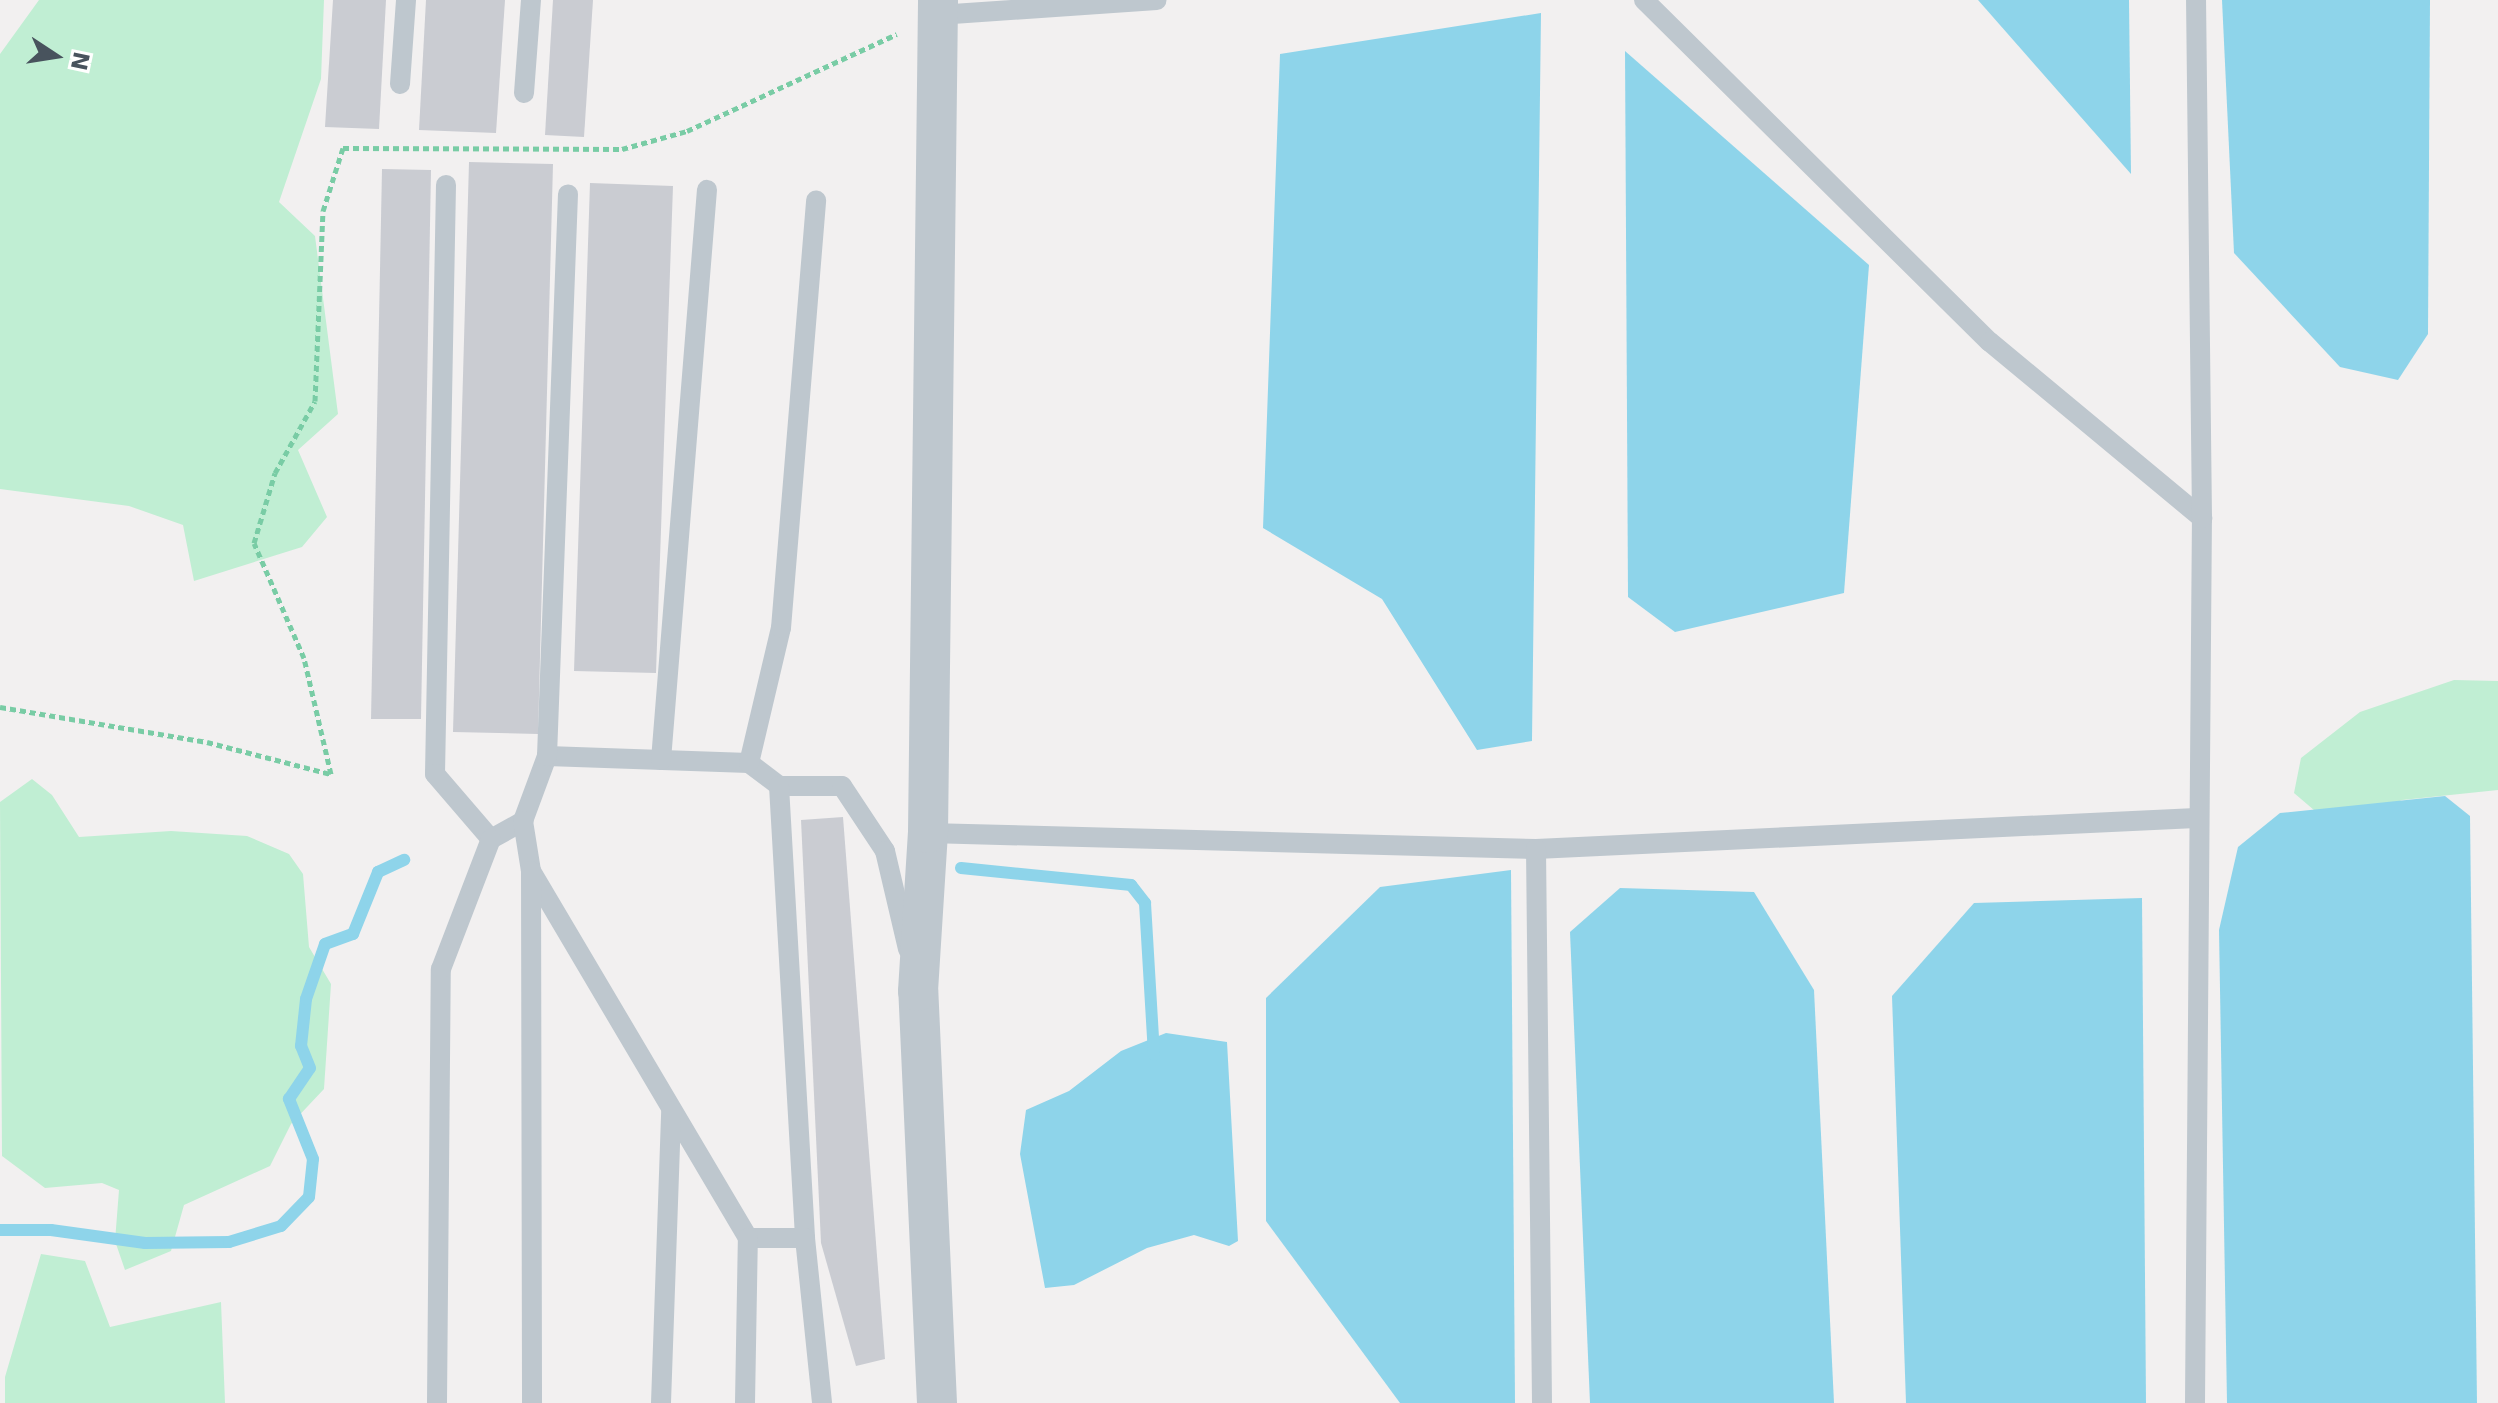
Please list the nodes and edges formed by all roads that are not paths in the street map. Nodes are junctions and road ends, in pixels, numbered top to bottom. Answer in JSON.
{"nodes":[{"id":1,"x":406,"y":0,"type":"edge"},
{"id":2,"x":531,"y":0,"type":"edge"},
{"id":3,"x":1156,"y":0,"type":"edge"},
{"id":4,"x":1644,"y":0,"type":"edge"},
{"id":5,"x":2196,"y":0,"type":"edge"},
{"id":6,"x":938,"y":8,"type":"edge"},
{"id":7,"x":400,"y":84,"type":"dead end"},
{"id":8,"x":524,"y":93,"type":"dead end"},
{"id":9,"x":446,"y":185,"type":"dead end"},
{"id":10,"x":707,"y":190,"type":"dead end"},
{"id":11,"x":568,"y":194,"type":"dead end"},
{"id":12,"x":816,"y":200,"type":"dead end"},
{"id":13,"x":2202,"y":518,"type":"junction"},
{"id":14,"x":547,"y":756,"type":"junction"},
{"id":15,"x":661,"y":760,"type":"junction"},
{"id":16,"x":749,"y":763,"type":"junction"},
{"id":17,"x":779,"y":786,"type":"junction"},
{"id":18,"x":2196,"y":818,"type":"junction"},
{"id":19,"x":523,"y":821,"type":"junction"},
{"id":20,"x":928,"y":833,"type":"junction"},
{"id":21,"x":491,"y":839,"type":"junction"},
{"id":22,"x":1536,"y":849,"type":"junction"},
{"id":23,"x":531,"y":871,"type":"junction"},
{"id":24,"x":918,"y":991,"type":"junction"},
{"id":25,"x":671,"y":1111,"type":"junction"},
{"id":26,"x":748,"y":1238,"type":"junction"},
{"id":27,"x":805,"y":1238,"type":"junction"},
{"id":28,"x":437,"y":1403,"type":"edge"},
{"id":29,"x":532,"y":1403,"type":"edge"},
{"id":30,"x":661,"y":1403,"type":"edge"},
{"id":31,"x":745,"y":1403,"type":"edge"},
{"id":32,"x":822,"y":1403,"type":"edge"},
{"id":33,"x":937,"y":1403,"type":"edge"},
{"id":34,"x":1542,"y":1403,"type":"edge"},
{"id":35,"x":2195,"y":1403,"type":"edge"}],
"edges":[{"from":1,"to":7,"type":"lane"},
{"from":2,"to":8,"type":"lane"},
{"from":3,"to":6,"type":"lane"},
{"from":4,"to":13,"type":"lane"},
{"from":5,"to":13,"type":"lane"},
{"from":6,"to":20,"type":"street"},
{"from":9,"to":21,"type":"lane"},
{"from":10,"to":15,"type":"lane"},
{"from":11,"to":14,"type":"lane"},
{"from":12,"to":16,"type":"lane"},
{"from":13,"to":18,"type":"lane"},
{"from":14,"to":15,"type":"lane"},
{"from":14,"to":19,"type":"lane"},
{"from":15,"to":16,"type":"lane"},
{"from":16,"to":17,"type":"lane"},
{"from":17,"to":24,"type":"lane"},
{"from":17,"to":27,"type":"lane"},
{"from":18,"to":22,"type":"lane"},
{"from":18,"to":35,"type":"lane"},
{"from":19,"to":21,"type":"lane"},
{"from":19,"to":23,"type":"lane"},
{"from":20,"to":22,"type":"lane"},
{"from":20,"to":24,"type":"street"},
{"from":21,"to":28,"type":"lane"},
{"from":22,"to":34,"type":"lane"},
{"from":23,"to":25,"type":"lane"},
{"from":23,"to":29,"type":"lane"},
{"from":24,"to":33,"type":"street"},
{"from":25,"to":26,"type":"lane"},
{"from":25,"to":30,"type":"lane"},
{"from":26,"to":27,"type":"lane"},
{"from":26,"to":31,"type":"lane"},
{"from":27,"to":32,"type":"lane"}]}
